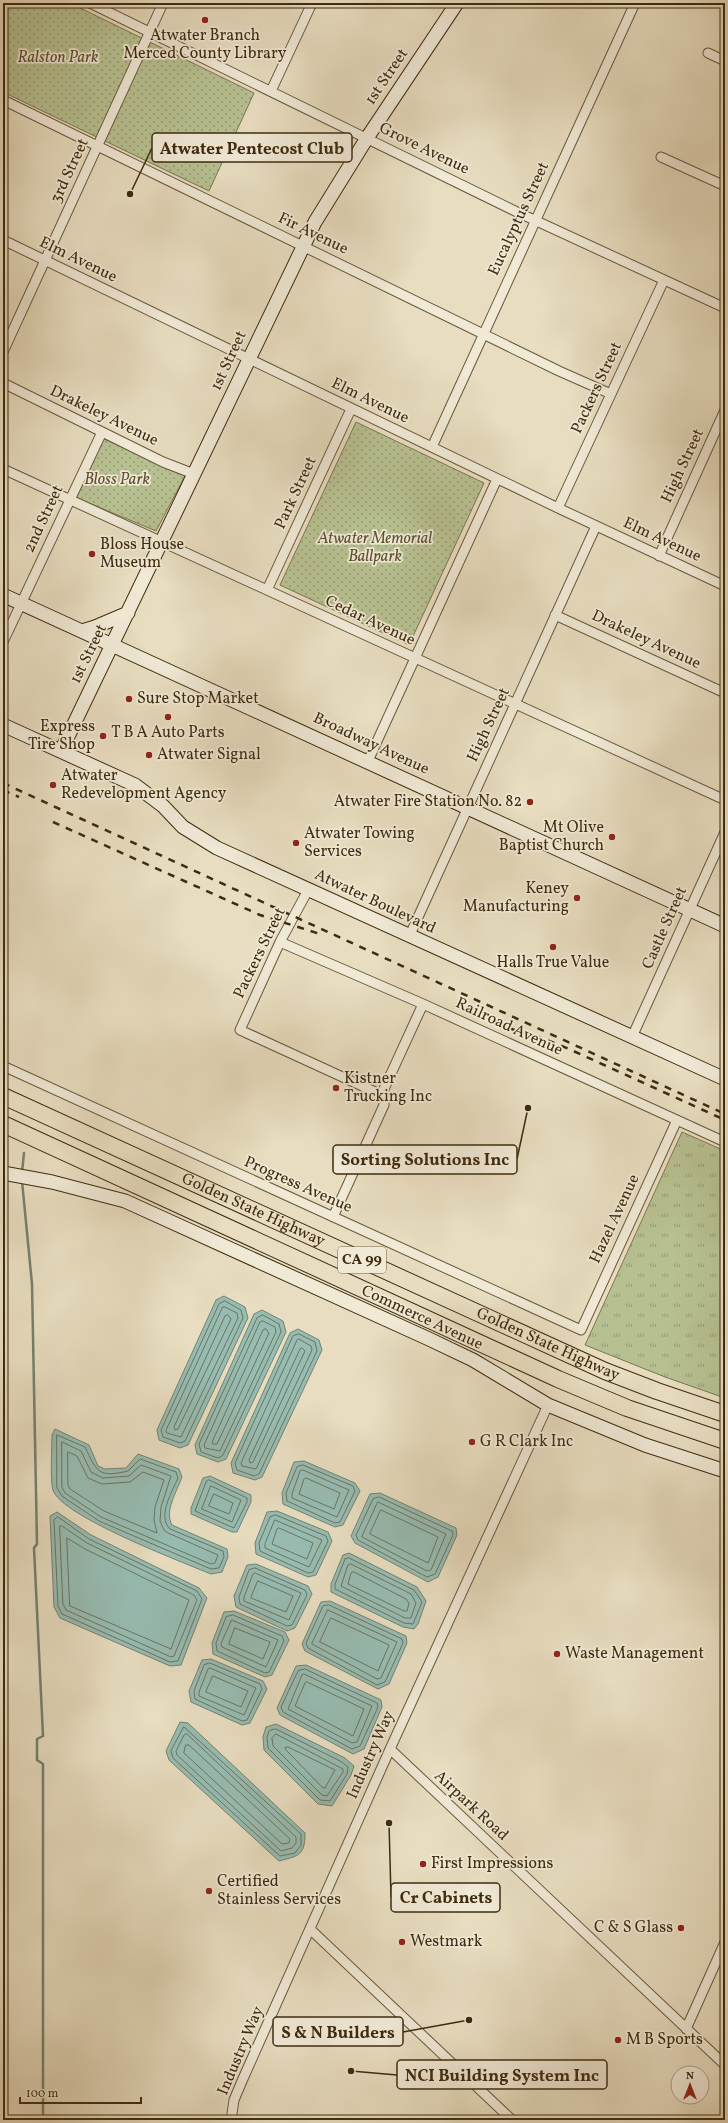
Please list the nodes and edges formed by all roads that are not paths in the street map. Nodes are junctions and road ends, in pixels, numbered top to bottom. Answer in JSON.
{"nodes":[{"id":1,"x":90,"y":3,"type":"edge"},
{"id":2,"x":164,"y":3,"type":"edge"},
{"id":3,"x":312,"y":3,"type":"edge"},
{"id":4,"x":457,"y":3,"type":"edge"},
{"id":5,"x":634,"y":3,"type":"edge"},
{"id":6,"x":150,"y":32,"type":"junction"},
{"id":7,"x":708,"y":53,"type":"dead end"},
{"id":8,"x":725,"y":61,"type":"edge"},
{"id":9,"x":271,"y":91,"type":"junction"},
{"id":10,"x":3,"y":100,"type":"edge"},
{"id":11,"x":367,"y":138,"type":"junction"},
{"id":12,"x":98,"y":146,"type":"junction"},
{"id":13,"x":661,"y":157,"type":"dead end"},
{"id":14,"x":725,"y":186,"type":"edge"},
{"id":15,"x":535,"y":220,"type":"junction"},
{"id":16,"x":3,"y":240,"type":"edge"},
{"id":17,"x":302,"y":246,"type":"junction"},
{"id":18,"x":45,"y":260,"type":"junction"},
{"id":19,"x":664,"y":280,"type":"junction"},
{"id":20,"x":725,"y":308,"type":"edge"},
{"id":21,"x":483,"y":334,"type":"junction"},
{"id":22,"x":3,"y":352,"type":"edge"},
{"id":23,"x":248,"y":359,"type":"junction"},
{"id":24,"x":3,"y":383,"type":"edge"},
{"id":25,"x":611,"y":394,"type":"junction"},
{"id":26,"x":351,"y":409,"type":"junction"},
{"id":27,"x":725,"y":410,"type":"edge"},
{"id":28,"x":102,"y":432,"type":"junction"},
{"id":29,"x":432,"y":447,"type":"junction"},
{"id":30,"x":3,"y":469,"type":"edge"},
{"id":31,"x":194,"y":474,"type":"junction"},
{"id":32,"x":496,"y":479,"type":"junction"},
{"id":33,"x":69,"y":500,"type":"junction"},
{"id":34,"x":558,"y":508,"type":"junction"},
{"id":35,"x":596,"y":526,"type":"junction"},
{"id":36,"x":162,"y":542,"type":"junction"},
{"id":37,"x":659,"y":556,"type":"junction"},
{"id":38,"x":725,"y":586,"type":"edge"},
{"id":39,"x":267,"y":590,"type":"junction"},
{"id":40,"x":3,"y":595,"type":"edge"},
{"id":41,"x":21,"y":603,"type":"junction"},
{"id":42,"x":128,"y":613,"type":"junction"},
{"id":43,"x":555,"y":614,"type":"junction"},
{"id":44,"x":82,"y":631,"type":"junction"},
{"id":45,"x":3,"y":642,"type":"edge"},
{"id":46,"x":113,"y":644,"type":"junction"},
{"id":47,"x":414,"y":657,"type":"junction"},
{"id":48,"x":725,"y":693,"type":"edge"},
{"id":49,"x":515,"y":704,"type":"junction"},
{"id":50,"x":3,"y":724,"type":"edge"},
{"id":51,"x":61,"y":751,"type":"junction"},
{"id":52,"x":368,"y":761,"type":"junction"},
{"id":53,"x":725,"y":800,"type":"edge"},
{"id":54,"x":467,"y":807,"type":"junction"},
{"id":55,"x":725,"y":832,"type":"edge"},
{"id":56,"x":308,"y":890,"type":"junction"},
{"id":57,"x":690,"y":910,"type":"junction"},
{"id":58,"x":725,"y":926,"type":"edge"},
{"id":59,"x":409,"y":937,"type":"junction"},
{"id":60,"x":280,"y":942,"type":"junction"},
{"id":61,"x":422,"y":1004,"type":"junction"},
{"id":62,"x":632,"y":1037,"type":"junction"},
{"id":63,"x":3,"y":1066,"type":"edge"},
{"id":64,"x":725,"y":1079,"type":"edge"},
{"id":65,"x":3,"y":1096,"type":"edge"},
{"id":66,"x":384,"y":1096,"type":"junction"},
{"id":67,"x":677,"y":1120,"type":"junction"},
{"id":68,"x":3,"y":1124,"type":"edge"},
{"id":69,"x":725,"y":1142,"type":"edge"},
{"id":70,"x":5,"y":1175,"type":"edge"},
{"id":71,"x":333,"y":1217,"type":"junction"},
{"id":72,"x":581,"y":1330,"type":"joint"},
{"id":73,"x":548,"y":1405,"type":"junction"},
{"id":74,"x":725,"y":1414,"type":"edge"},
{"id":75,"x":725,"y":1441,"type":"edge"},
{"id":76,"x":725,"y":1471,"type":"edge"},
{"id":77,"x":390,"y":1749,"type":"junction"},
{"id":78,"x":310,"y":1929,"type":"junction"},
{"id":79,"x":725,"y":1942,"type":"edge"},
{"id":80,"x":686,"y":2029,"type":"junction"},
{"id":81,"x":725,"y":2065,"type":"edge"},
{"id":82,"x":231,"y":2120,"type":"edge"},
{"id":83,"x":512,"y":2120,"type":"edge"}],
"edges":[{"from":1,"to":6,"type":"street","name":"Grove Avenue"},
{"from":2,"to":6,"type":"street","name":"3rd Street"},
{"from":3,"to":9,"type":"street"},
{"from":4,"to":11,"type":"street","name":"1st Street"},
{"from":5,"to":15,"type":"street","name":"Eucalyptus Street"},
{"from":6,"to":9,"type":"street","name":"Grove Avenue"},
{"from":6,"to":12,"type":"street","name":"3rd Street"},
{"from":7,"to":8,"type":"street"},
{"from":9,"to":11,"type":"street","name":"Grove Avenue"},
{"from":10,"to":12,"type":"street","name":"Fir Avenue"},
{"from":11,"to":15,"type":"street","name":"Grove Avenue"},
{"from":11,"to":17,"type":"street","name":"1st Street"},
{"from":12,"to":17,"type":"street","name":"Fir Avenue"},
{"from":12,"to":18,"type":"street","name":"3rd Street"},
{"from":13,"to":14,"type":"street"},
{"from":15,"to":19,"type":"street","name":"Grove Avenue"},
{"from":15,"to":21,"type":"street","name":"Eucalyptus Street"},
{"from":16,"to":18,"type":"street","name":"Elm Avenue"},
{"from":17,"to":21,"type":"street","name":"Fir Avenue"},
{"from":17,"to":23,"type":"street","name":"1st Street"},
{"from":18,"to":22,"type":"street","name":"3rd Street"},
{"from":18,"to":23,"type":"street","name":"Elm Avenue"},
{"from":19,"to":20,"type":"street","name":"Grove Avenue"},
{"from":19,"to":25,"type":"street","name":"Packers Street"},
{"from":21,"to":25,"type":"street","name":"Fir Avenue"},
{"from":21,"to":29,"type":"street","name":"Eucalyptus Street"},
{"from":23,"to":26,"type":"street","name":"Elm Avenue"},
{"from":23,"to":31,"type":"street","name":"1st Street"},
{"from":24,"to":28,"type":"street","name":"Drakeley Avenue"},
{"from":25,"to":34,"type":"street","name":"Packers Street"},
{"from":26,"to":29,"type":"street","name":"Elm Avenue"},
{"from":26,"to":39,"type":"street","name":"Park Street"},
{"from":27,"to":37,"type":"street","name":"High Street"},
{"from":28,"to":31,"type":"street","name":"Drakeley Avenue"},
{"from":28,"to":33,"type":"street","name":"2nd Street"},
{"from":29,"to":32,"type":"street","name":"Elm Avenue"},
{"from":30,"to":33,"type":"street","name":"Cedar Avenue"},
{"from":31,"to":36,"type":"street","name":"1st Street"},
{"from":32,"to":34,"type":"street","name":"Elm Avenue"},
{"from":32,"to":47,"type":"street"},
{"from":33,"to":36,"type":"street","name":"Cedar Avenue"},
{"from":33,"to":41,"type":"street","name":"2nd Street"},
{"from":34,"to":35,"type":"street","name":"Elm Avenue"},
{"from":35,"to":37,"type":"street","name":"Elm Avenue"},
{"from":35,"to":43,"type":"street","name":"High Street"},
{"from":36,"to":39,"type":"street","name":"Cedar Avenue"},
{"from":36,"to":42,"type":"street","name":"1st Street"},
{"from":37,"to":38,"type":"street","name":"Elm Avenue"},
{"from":39,"to":47,"type":"street","name":"Cedar Avenue"},
{"from":40,"to":41,"type":"street","name":"Broadway Avenue"},
{"from":41,"to":44,"type":"street","name":"Broadway Avenue"},
{"from":41,"to":45,"type":"street","name":"2nd Street"},
{"from":42,"to":44,"type":"street"},
{"from":42,"to":46,"type":"street","name":"1st Street"},
{"from":43,"to":48,"type":"street","name":"Drakeley Avenue"},
{"from":43,"to":49,"type":"street","name":"High Street"},
{"from":44,"to":46,"type":"street","name":"Broadway Avenue"},
{"from":46,"to":51,"type":"street","name":"1st Street"},
{"from":46,"to":52,"type":"street","name":"Broadway Avenue"},
{"from":47,"to":49,"type":"street","name":"Cedar Avenue"},
{"from":47,"to":52,"type":"street"},
{"from":49,"to":53,"type":"street","name":"Cedar Avenue"},
{"from":49,"to":54,"type":"street","name":"High Street"},
{"from":50,"to":51,"type":"street","name":"Atwater Boulevard"},
{"from":51,"to":56,"type":"street","name":"Atwater Boulevard"},
{"from":52,"to":54,"type":"street","name":"Broadway Avenue"},
{"from":54,"to":57,"type":"street","name":"Broadway Avenue"},
{"from":54,"to":59,"type":"street","name":"High Street"},
{"from":55,"to":57,"type":"street","name":"Castle Street"},
{"from":56,"to":59,"type":"street","name":"Atwater Boulevard"},
{"from":56,"to":60,"type":"street","name":"Packers Street"},
{"from":57,"to":58,"type":"street","name":"Broadway Avenue"},
{"from":57,"to":62,"type":"street","name":"Castle Street"},
{"from":59,"to":62,"type":"street","name":"Atwater Boulevard"},
{"from":60,"to":61,"type":"street","name":"Railroad Avenue"},
{"from":60,"to":66,"type":"street","name":"Packers Street"},
{"from":61,"to":66,"type":"street"},
{"from":61,"to":67,"type":"street","name":"Railroad Avenue"},
{"from":62,"to":64,"type":"street","name":"Atwater Boulevard"},
{"from":63,"to":71,"type":"street","name":"Progress Avenue"},
{"from":65,"to":74,"type":"highway","name":"Golden State Highway","number":"CA 99"},
{"from":66,"to":71,"type":"street"},
{"from":67,"to":69,"type":"street","name":"Railroad Avenue"},
{"from":67,"to":72,"type":"street","name":"Hazel Avenue"},
{"from":68,"to":75,"type":"highway","name":"Golden State Highway","number":"CA 99"},
{"from":70,"to":73,"type":"street","name":"Commerce Avenue"},
{"from":71,"to":72,"type":"street","name":"Progress Avenue"},
{"from":73,"to":76,"type":"street","name":"Commerce Avenue"},
{"from":73,"to":77,"type":"street","name":"Industry Way"},
{"from":77,"to":78,"type":"street","name":"Industry Way"},
{"from":77,"to":80,"type":"street","name":"Airpark Road"},
{"from":78,"to":82,"type":"street","name":"Industry Way"},
{"from":78,"to":83,"type":"street"},
{"from":79,"to":80,"type":"street"},
{"from":80,"to":81,"type":"street","name":"Airpark Road"}]}
